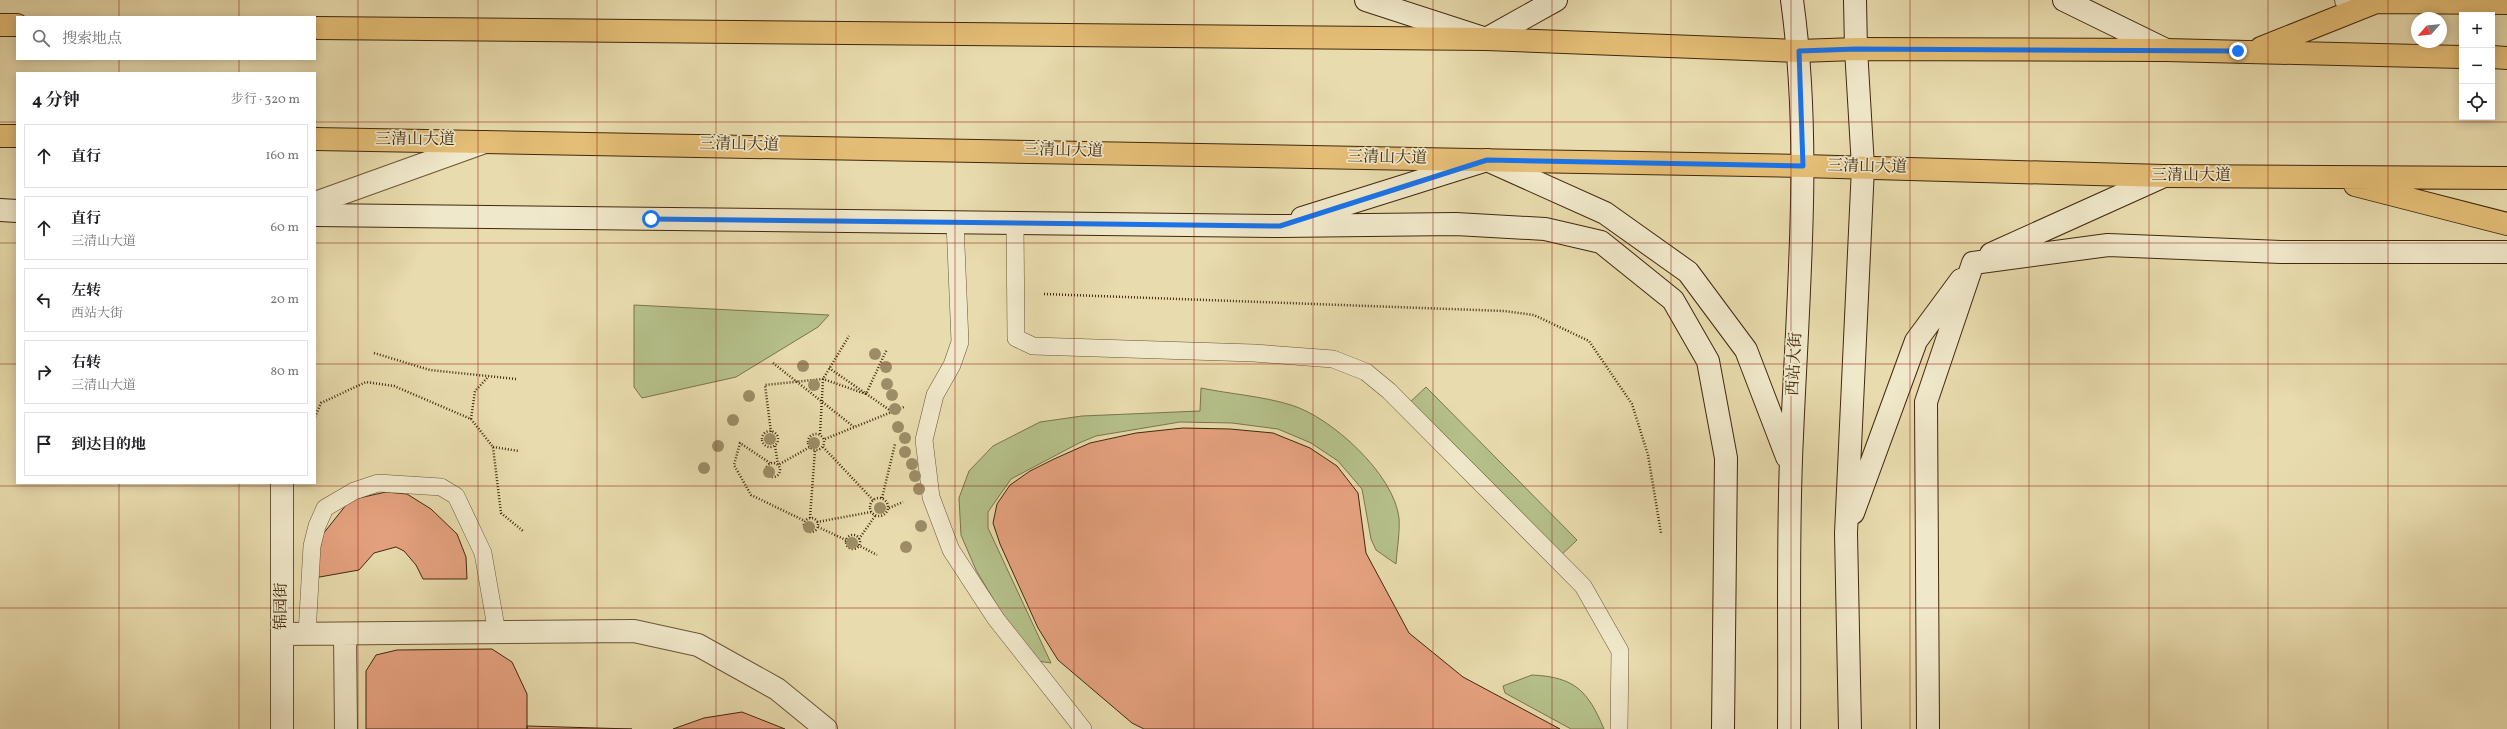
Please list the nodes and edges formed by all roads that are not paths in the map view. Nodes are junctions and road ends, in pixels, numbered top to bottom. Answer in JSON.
{"nodes":[{"id":1,"x":1366,"y":0,"type":"edge"},
{"id":2,"x":1556,"y":0,"type":"edge"},
{"id":3,"x":1792,"y":0,"type":"edge"},
{"id":4,"x":1855,"y":0,"type":"edge"},
{"id":5,"x":2064,"y":0,"type":"edge"},
{"id":6,"x":2346,"y":0,"type":"edge"},
{"id":7,"x":2376,"y":2,"type":"junction"},
{"id":8,"x":2507,"y":3,"type":"edge"},
{"id":9,"x":0,"y":25,"type":"edge"},
{"id":10,"x":16,"y":25,"type":"edge"},
{"id":11,"x":316,"y":28,"type":"edge"},
{"id":12,"x":1486,"y":39,"type":"junction"},
{"id":13,"x":1856,"y":49,"type":"junction"},
{"id":14,"x":2166,"y":50,"type":"junction"},
{"id":15,"x":1799,"y":51,"type":"junction"},
{"id":16,"x":2253,"y":52,"type":"junction"},
{"id":17,"x":2459,"y":57,"type":"edge"},
{"id":18,"x":2495,"y":57,"type":"edge"},
{"id":19,"x":2507,"y":58,"type":"edge"},
{"id":20,"x":0,"y":136,"type":"edge"},
{"id":21,"x":16,"y":136,"type":"edge"},
{"id":22,"x":316,"y":139,"type":"edge"},
{"id":23,"x":491,"y":140,"type":"junction"},
{"id":24,"x":1487,"y":160,"type":"junction"},
{"id":25,"x":1803,"y":166,"type":"junction"},
{"id":26,"x":1864,"y":167,"type":"junction"},
{"id":27,"x":2164,"y":176,"type":"junction"},
{"id":28,"x":2321,"y":176,"type":"junction"},
{"id":29,"x":2507,"y":178,"type":"edge"},
{"id":30,"x":316,"y":203,"type":"edge"},
{"id":31,"x":0,"y":210,"type":"edge"},
{"id":32,"x":16,"y":211,"type":"edge"},
{"id":33,"x":316,"y":215,"type":"edge"},
{"id":34,"x":955,"y":222,"type":"junction"},
{"id":35,"x":1015,"y":223,"type":"junction"},
{"id":36,"x":2507,"y":224,"type":"edge"},
{"id":37,"x":1280,"y":226,"type":"junction"},
{"id":38,"x":2507,"y":252,"type":"edge"},
{"id":39,"x":1973,"y":263,"type":"junction"},
{"id":40,"x":1790,"y":464,"type":"junction"},
{"id":41,"x":282,"y":484,"type":"edge"},
{"id":42,"x":1846,"y":533,"type":"junction"},
{"id":43,"x":497,"y":632,"type":"junction"},
{"id":44,"x":282,"y":634,"type":"junction"},
{"id":45,"x":307,"y":634,"type":"junction"},
{"id":46,"x":345,"y":634,"type":"junction"},
{"id":47,"x":282,"y":729,"type":"edge"},
{"id":48,"x":346,"y":729,"type":"edge"},
{"id":49,"x":826,"y":729,"type":"edge"},
{"id":50,"x":1083,"y":729,"type":"edge"},
{"id":51,"x":1619,"y":729,"type":"edge"},
{"id":52,"x":1723,"y":729,"type":"edge"},
{"id":53,"x":1789,"y":729,"type":"edge"},
{"id":54,"x":1850,"y":729,"type":"edge"},
{"id":55,"x":1928,"y":729,"type":"edge"}],
"edges":[{"from":1,"to":12,"type":"main road"},
{"from":2,"to":12,"type":"main road"},
{"from":3,"to":15,"type":"main road","name":"西站大街"},
{"from":4,"to":13,"type":"main road"},
{"from":5,"to":14,"type":"main road"},
{"from":6,"to":7,"type":"main road"},
{"from":7,"to":8,"type":"main road"},
{"from":7,"to":16,"type":"main road"},
{"from":9,"to":10,"type":"main road"},
{"from":11,"to":12,"type":"main road"},
{"from":12,"to":15,"type":"main road"},
{"from":13,"to":14,"type":"main road"},
{"from":13,"to":15,"type":"main road"},
{"from":13,"to":26,"type":"main road"},
{"from":14,"to":16,"type":"main road"},
{"from":15,"to":25,"type":"main road","name":"西站大街"},
{"from":16,"to":17,"type":"main road"},
{"from":18,"to":19,"type":"main road"},
{"from":20,"to":21,"type":"main road"},
{"from":22,"to":23,"type":"main road","name":"三清山大道"},
{"from":23,"to":24,"type":"main road","name":"三清山大道"},
{"from":23,"to":30,"type":"main road"},
{"from":24,"to":25,"type":"main road","name":"三清山大道"},
{"from":24,"to":37,"type":"main road"},
{"from":24,"to":40,"type":"main road"},
{"from":25,"to":26,"type":"main road","name":"三清山大道"},
{"from":25,"to":40,"type":"main road","name":"西站大街"},
{"from":26,"to":27,"type":"main road","name":"三清山大道"},
{"from":26,"to":42,"type":"main road"},
{"from":27,"to":28,"type":"main road","name":"三清山大道"},
{"from":27,"to":39,"type":"main road"},
{"from":28,"to":29,"type":"main road","name":"三清山大道"},
{"from":28,"to":36,"type":"main road"},
{"from":31,"to":32,"type":"main road"},
{"from":33,"to":34,"type":"main road"},
{"from":34,"to":35,"type":"main road"},
{"from":34,"to":50,"type":"lane"},
{"from":35,"to":37,"type":"main road"},
{"from":35,"to":51,"type":"lane"},
{"from":37,"to":52,"type":"main road"},
{"from":38,"to":39,"type":"main road"},
{"from":39,"to":42,"type":"main road"},
{"from":39,"to":55,"type":"main road"},
{"from":40,"to":53,"type":"main road","name":"西站大街"},
{"from":41,"to":44,"type":"main road","name":"锦园街"},
{"from":42,"to":54,"type":"main road"},
{"from":43,"to":45,"type":"lane"},
{"from":43,"to":46,"type":"main road"},
{"from":43,"to":49,"type":"main road"},
{"from":44,"to":45,"type":"main road"},
{"from":44,"to":47,"type":"main road","name":"锦园街"},
{"from":45,"to":46,"type":"main road"},
{"from":46,"to":48,"type":"main road"}]}
